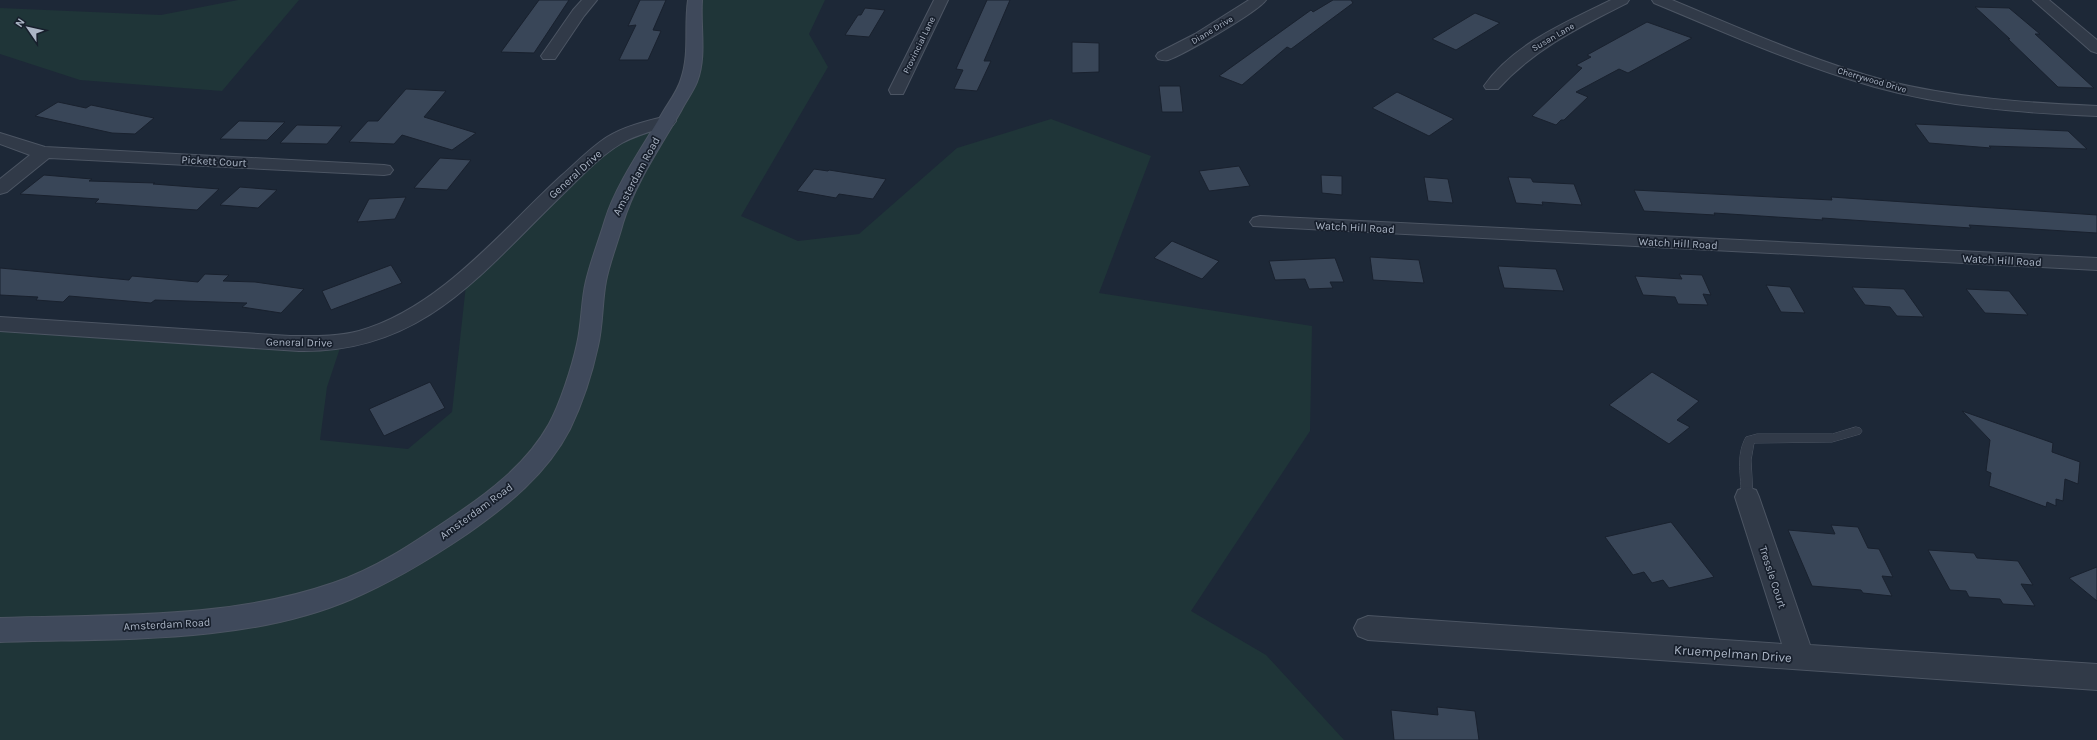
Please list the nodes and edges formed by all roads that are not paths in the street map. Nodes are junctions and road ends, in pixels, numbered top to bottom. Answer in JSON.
{"nodes":[{"id":1,"x":590,"y":0,"type":"edge"},
{"id":2,"x":695,"y":0,"type":"edge"},
{"id":3,"x":942,"y":0,"type":"edge"},
{"id":4,"x":1259,"y":0,"type":"edge"},
{"id":5,"x":1622,"y":0,"type":"edge"},
{"id":6,"x":1659,"y":0,"type":"edge"},
{"id":7,"x":2040,"y":0,"type":"edge"},
{"id":8,"x":2097,"y":48,"type":"edge"},
{"id":9,"x":549,"y":56,"type":"dead end"},
{"id":10,"x":1164,"y":56,"type":"dead end"},
{"id":11,"x":1492,"y":86,"type":"dead end"},
{"id":12,"x":897,"y":90,"type":"dead end"},
{"id":13,"x":2097,"y":111,"type":"edge"},
{"id":14,"x":666,"y":121,"type":"junction"},
{"id":15,"x":0,"y":138,"type":"edge"},
{"id":16,"x":45,"y":152,"type":"junction"},
{"id":17,"x":384,"y":170,"type":"dead end"},
{"id":18,"x":0,"y":188,"type":"edge"},
{"id":19,"x":1260,"y":222,"type":"dead end"},
{"id":20,"x":2097,"y":264,"type":"edge"},
{"id":21,"x":0,"y":324,"type":"edge"},
{"id":22,"x":1856,"y":431,"type":"dead end"},
{"id":23,"x":1747,"y":497,"type":"joint"},
{"id":24,"x":1368,"y":628,"type":"dead end"},
{"id":25,"x":0,"y":630,"type":"edge"},
{"id":26,"x":1800,"y":657,"type":"junction"},
{"id":27,"x":2097,"y":677,"type":"edge"}],
"edges":[{"from":1,"to":9,"type":"street"},
{"from":2,"to":14,"type":"street","name":"Amsterdam Road"},
{"from":3,"to":12,"type":"street","name":"Provincial Lane"},
{"from":4,"to":10,"type":"street","name":"Diane Drive"},
{"from":5,"to":11,"type":"street","name":"Susan Lane"},
{"from":6,"to":13,"type":"street","name":"Cherrywood Drive"},
{"from":7,"to":8,"type":"street"},
{"from":14,"to":21,"type":"street","name":"General Drive"},
{"from":14,"to":25,"type":"street","name":"Amsterdam Road"},
{"from":15,"to":16,"type":"street","name":"Pickett Court"},
{"from":16,"to":17,"type":"street","name":"Pickett Court"},
{"from":16,"to":18,"type":"street"},
{"from":19,"to":20,"type":"street","name":"Watch Hill Road"},
{"from":22,"to":23,"type":"lane"},
{"from":23,"to":26,"type":"street","name":"Tressle Court"},
{"from":24,"to":26,"type":"street","name":"Kruempelman Drive"},
{"from":26,"to":27,"type":"street","name":"Kruempelman Drive"}]}
